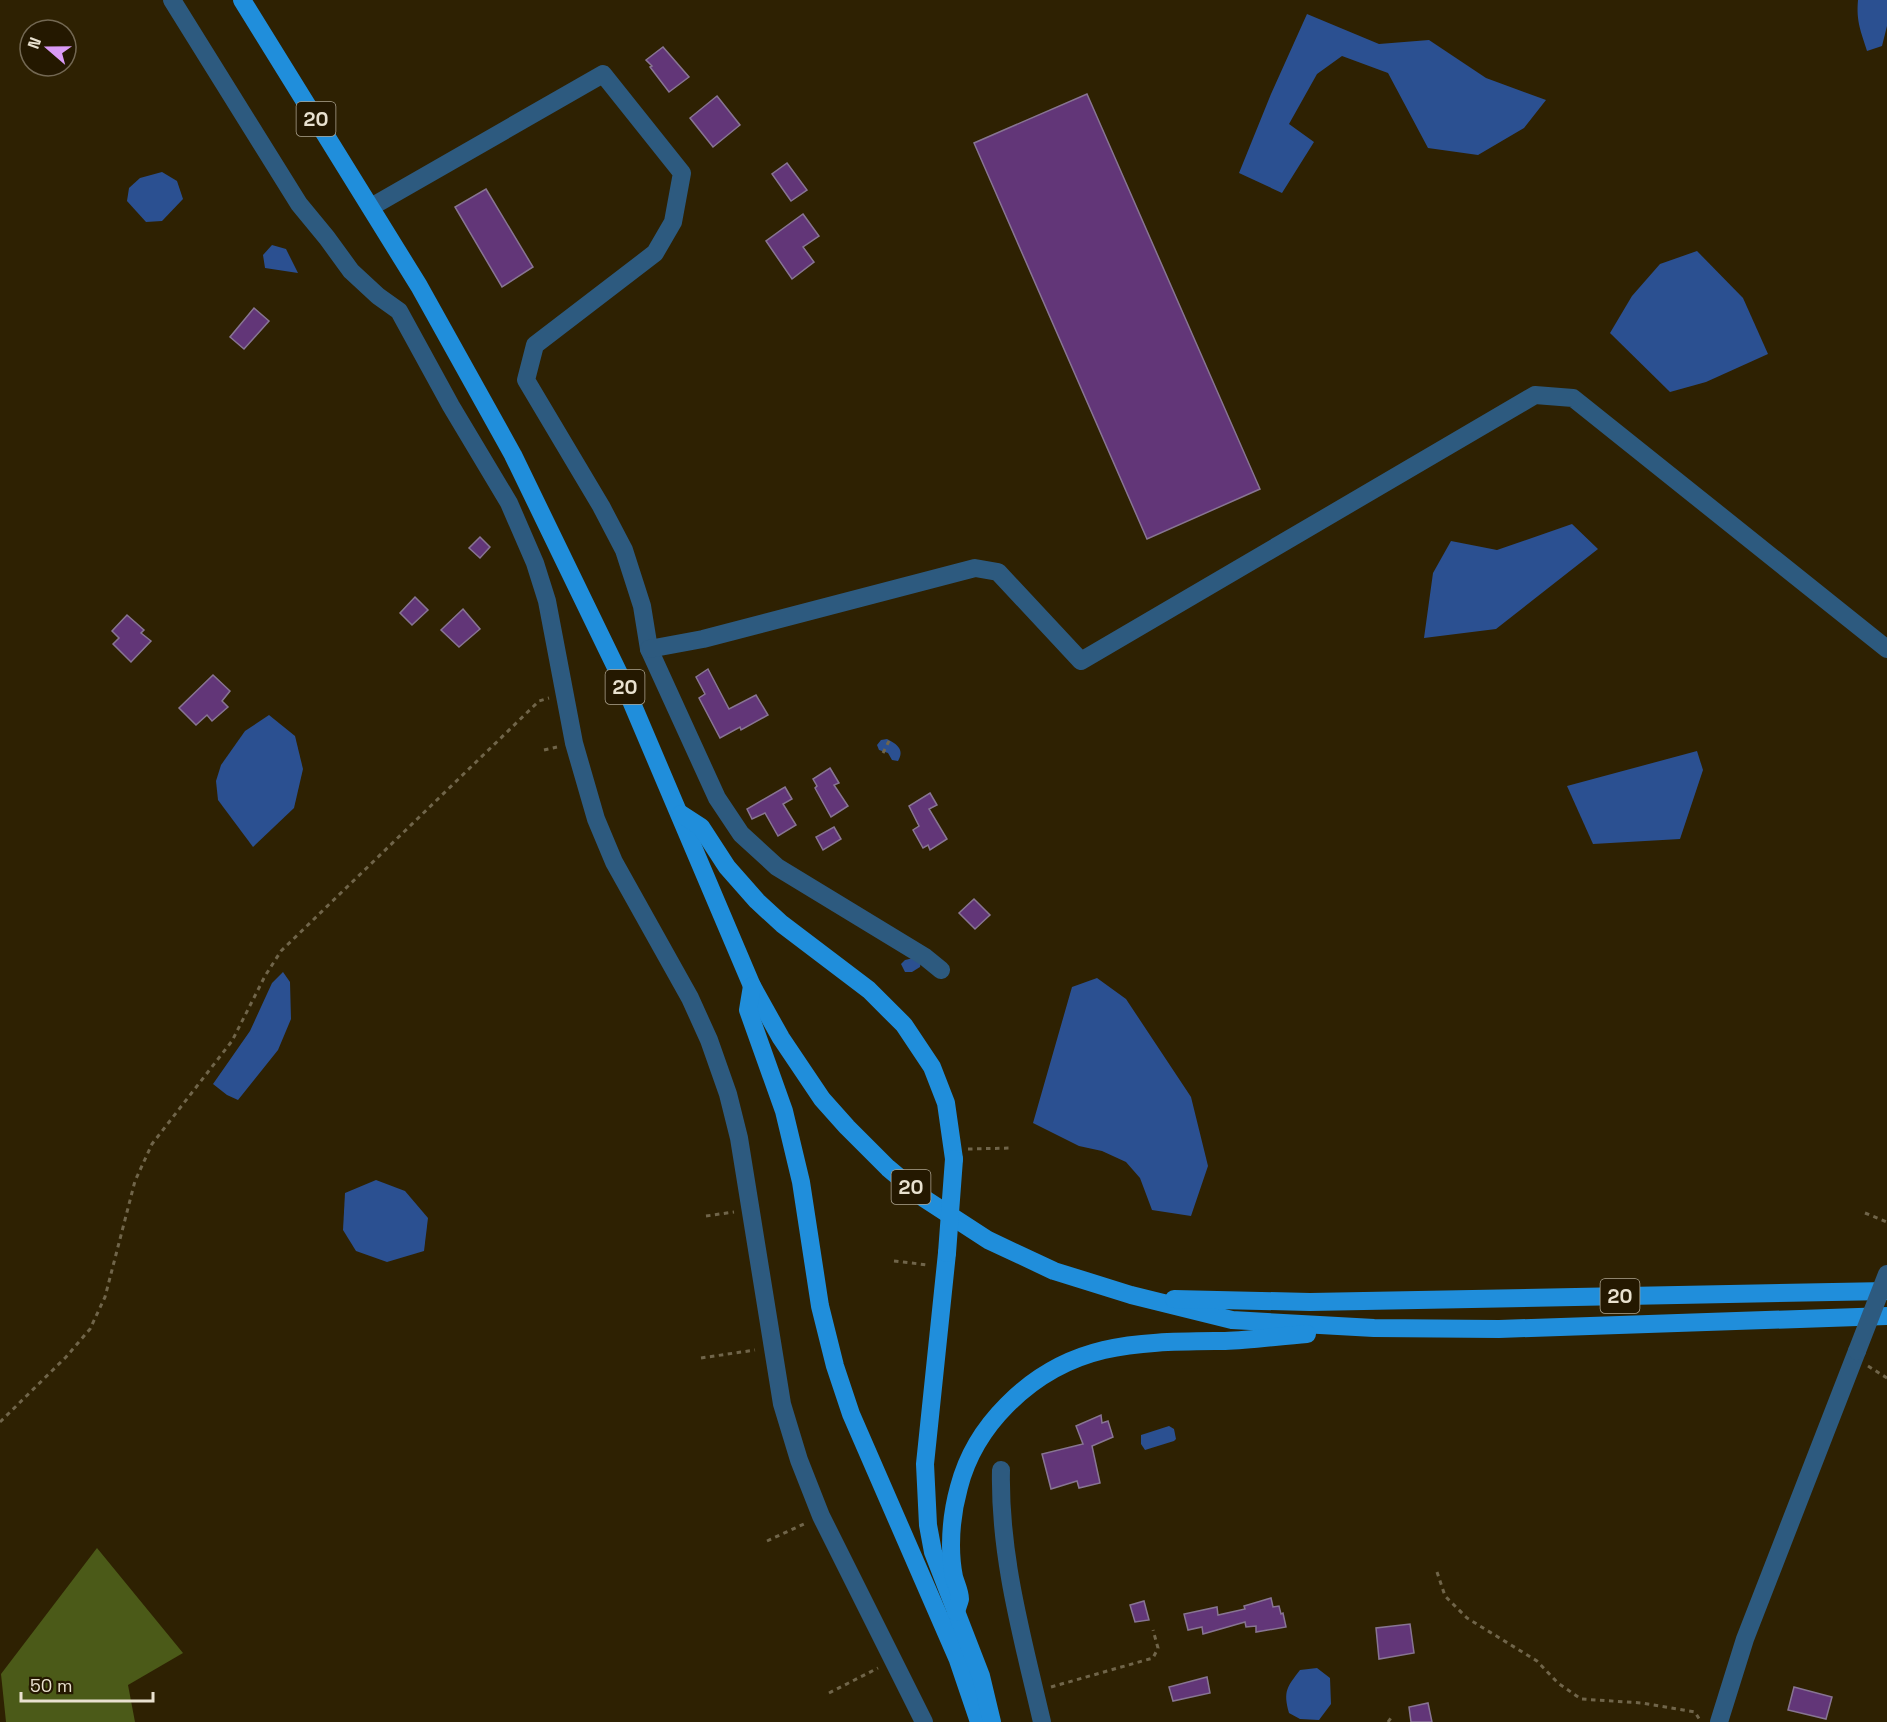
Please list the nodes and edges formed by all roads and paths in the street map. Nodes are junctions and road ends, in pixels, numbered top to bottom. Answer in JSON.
{"nodes":[{"id":1,"x":172,"y":0,"type":"edge"},
{"id":2,"x":242,"y":0,"type":"edge"},
{"id":3,"x":371,"y":207,"type":"junction"},
{"id":4,"x":649,"y":649,"type":"junction"},
{"id":5,"x":1887,"y":650,"type":"edge"},
{"id":6,"x":530,"y":710,"type":"dead end"},
{"id":7,"x":890,"y":739,"type":"dead end"},
{"id":8,"x":883,"y":753,"type":"dead end"},
{"id":9,"x":681,"y":814,"type":"junction"},
{"id":10,"x":941,"y":970,"type":"dead end"},
{"id":11,"x":752,"y":986,"type":"junction"},
{"id":12,"x":1011,"y":1148,"type":"dead end"},
{"id":13,"x":953,"y":1154,"type":"junction"},
{"id":14,"x":751,"y":1209,"type":"junction"},
{"id":15,"x":1865,"y":1213,"type":"dead end"},
{"id":16,"x":706,"y":1216,"type":"dead end"},
{"id":17,"x":1887,"y":1222,"type":"edge"},
{"id":18,"x":946,"y":1260,"type":"junction"},
{"id":19,"x":894,"y":1261,"type":"dead end"},
{"id":20,"x":1887,"y":1274,"type":"edge"},
{"id":21,"x":1887,"y":1291,"type":"edge"},
{"id":22,"x":1142,"y":1298,"type":"junction"},
{"id":23,"x":1887,"y":1316,"type":"edge"},
{"id":24,"x":1374,"y":1328,"type":"junction"},
{"id":25,"x":773,"y":1347,"type":"junction"},
{"id":26,"x":700,"y":1358,"type":"dead end"},
{"id":27,"x":1869,"y":1366,"type":"dead end"},
{"id":28,"x":1887,"y":1378,"type":"edge"},
{"id":29,"x":0,"y":1422,"type":"edge"},
{"id":30,"x":1001,"y":1470,"type":"dead end"},
{"id":31,"x":821,"y":1516,"type":"junction"},
{"id":32,"x":767,"y":1541,"type":"dead end"},
{"id":33,"x":1437,"y":1572,"type":"dead end"},
{"id":34,"x":956,"y":1612,"type":"junction"},
{"id":35,"x":1153,"y":1630,"type":"dead end"},
{"id":36,"x":893,"y":1660,"type":"junction"},
{"id":37,"x":1035,"y":1691,"type":"junction"},
{"id":38,"x":829,"y":1693,"type":"dead end"},
{"id":39,"x":1394,"y":1715,"type":"dead end"},
{"id":40,"x":924,"y":1722,"type":"edge"},
{"id":41,"x":979,"y":1722,"type":"edge"},
{"id":42,"x":992,"y":1722,"type":"edge"},
{"id":43,"x":1042,"y":1722,"type":"edge"},
{"id":44,"x":1388,"y":1722,"type":"edge"},
{"id":45,"x":1701,"y":1722,"type":"edge"},
{"id":46,"x":1719,"y":1722,"type":"edge"}],
"edges":[{"from":1,"to":14,"type":"street"},
{"from":2,"to":3,"type":"main road","number":"20"},
{"from":3,"to":4,"type":"street"},
{"from":3,"to":9,"type":"main road","number":"20"},
{"from":4,"to":5,"type":"street"},
{"from":4,"to":10,"type":"street"},
{"from":6,"to":29,"type":"path"},
{"from":7,"to":8,"type":"path"},
{"from":9,"to":11,"type":"main road","number":"20"},
{"from":9,"to":13,"type":"main road"},
{"from":11,"to":22,"type":"main road","number":"20"},
{"from":11,"to":41,"type":"main road"},
{"from":12,"to":13,"type":"path"},
{"from":13,"to":18,"type":"main road","bridge":true},
{"from":14,"to":16,"type":"path"},
{"from":14,"to":25,"type":"street"},
{"from":15,"to":17,"type":"path"},
{"from":18,"to":19,"type":"path"},
{"from":18,"to":34,"type":"main road"},
{"from":20,"to":46,"type":"street","bridge":true},
{"from":21,"to":22,"type":"main road","number":"20"},
{"from":22,"to":24,"type":"main road","number":"20"},
{"from":23,"to":24,"type":"main road","number":"20"},
{"from":24,"to":34,"type":"main road"},
{"from":25,"to":26,"type":"path"},
{"from":25,"to":31,"type":"street"},
{"from":27,"to":28,"type":"path"},
{"from":30,"to":37,"type":"street"},
{"from":31,"to":32,"type":"path"},
{"from":31,"to":36,"type":"street"},
{"from":33,"to":45,"type":"path"},
{"from":34,"to":42,"type":"main road"},
{"from":35,"to":37,"type":"path"},
{"from":36,"to":38,"type":"path"},
{"from":36,"to":40,"type":"street"},
{"from":37,"to":43,"type":"street"},
{"from":39,"to":44,"type":"path"}]}
